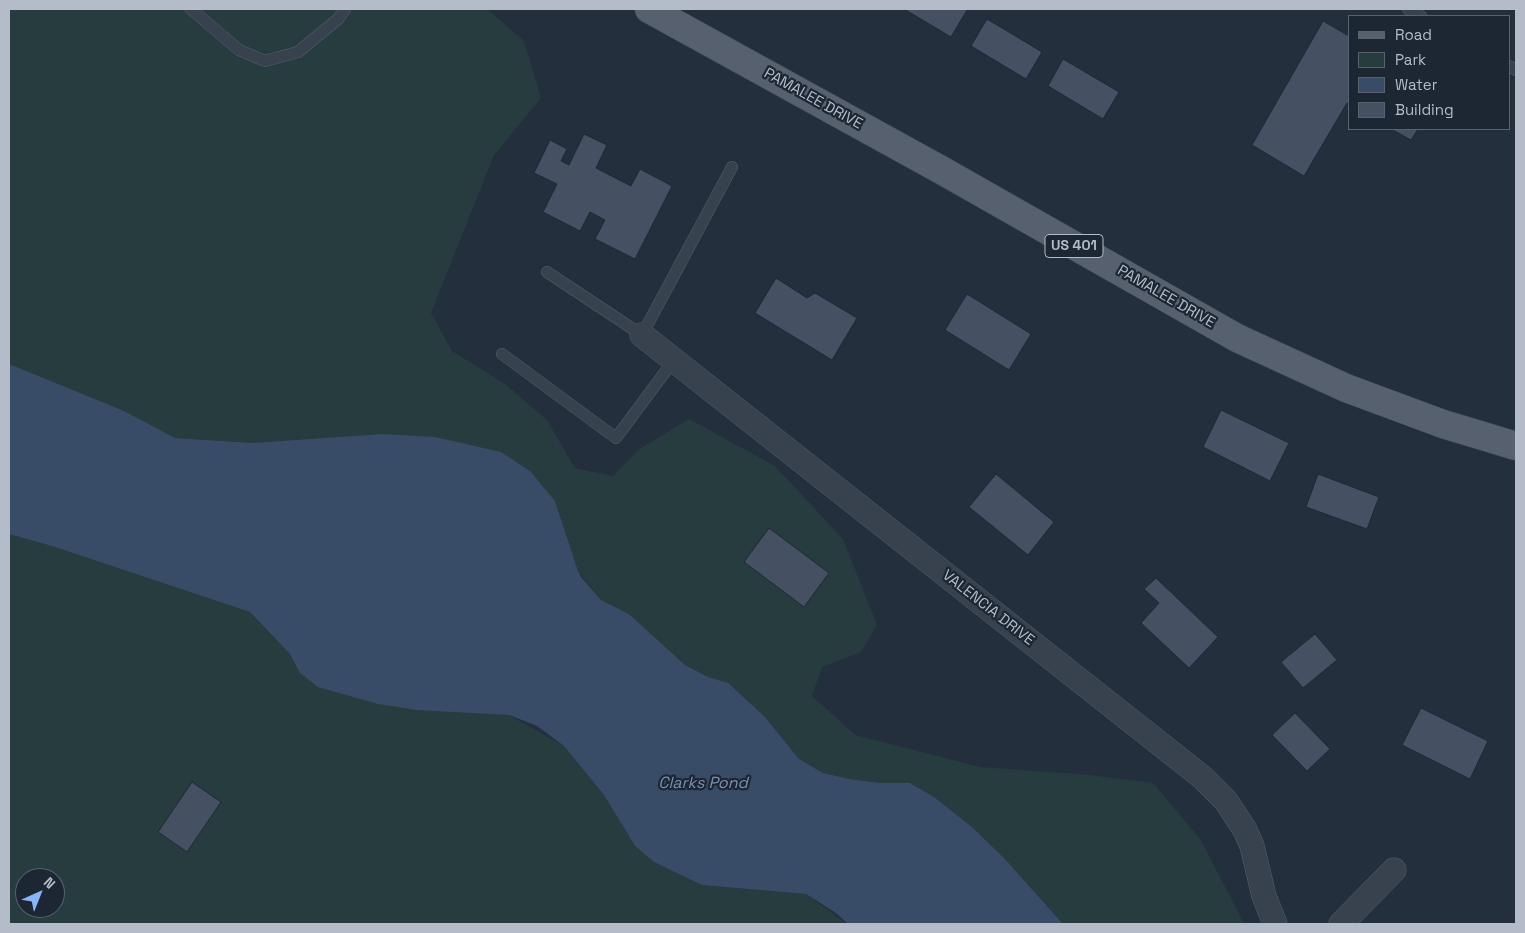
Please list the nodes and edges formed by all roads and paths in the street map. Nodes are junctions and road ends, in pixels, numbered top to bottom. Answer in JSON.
{"nodes":[{"id":1,"x":191,"y":9,"type":"edge"},
{"id":2,"x":345,"y":9,"type":"edge"},
{"id":3,"x":649,"y":9,"type":"edge"},
{"id":4,"x":1408,"y":9,"type":"edge"},
{"id":5,"x":1419,"y":15,"type":"edge"},
{"id":6,"x":732,"y":167,"type":"dead end"},
{"id":7,"x":547,"y":272,"type":"dead end"},
{"id":8,"x":642,"y":335,"type":"junction"},
{"id":9,"x":502,"y":354,"type":"dead end"},
{"id":10,"x":674,"y":360,"type":"junction"},
{"id":11,"x":1516,"y":446,"type":"edge"},
{"id":12,"x":1394,"y":870,"type":"dead end"},
{"id":13,"x":1275,"y":924,"type":"edge"},
{"id":14,"x":1341,"y":924,"type":"edge"}],
"edges":[{"from":1,"to":2,"type":"lane"},
{"from":3,"to":11,"type":"main road","name":"PAMALEE DRIVE","number":"US 401"},
{"from":4,"to":5,"type":"lane"},
{"from":6,"to":8,"type":"lane"},
{"from":7,"to":8,"type":"lane"},
{"from":8,"to":10,"type":"street","name":"VALENCIA DRIVE"},
{"from":9,"to":10,"type":"lane"},
{"from":10,"to":13,"type":"street","name":"VALENCIA DRIVE"},
{"from":12,"to":14,"type":"street"}]}
